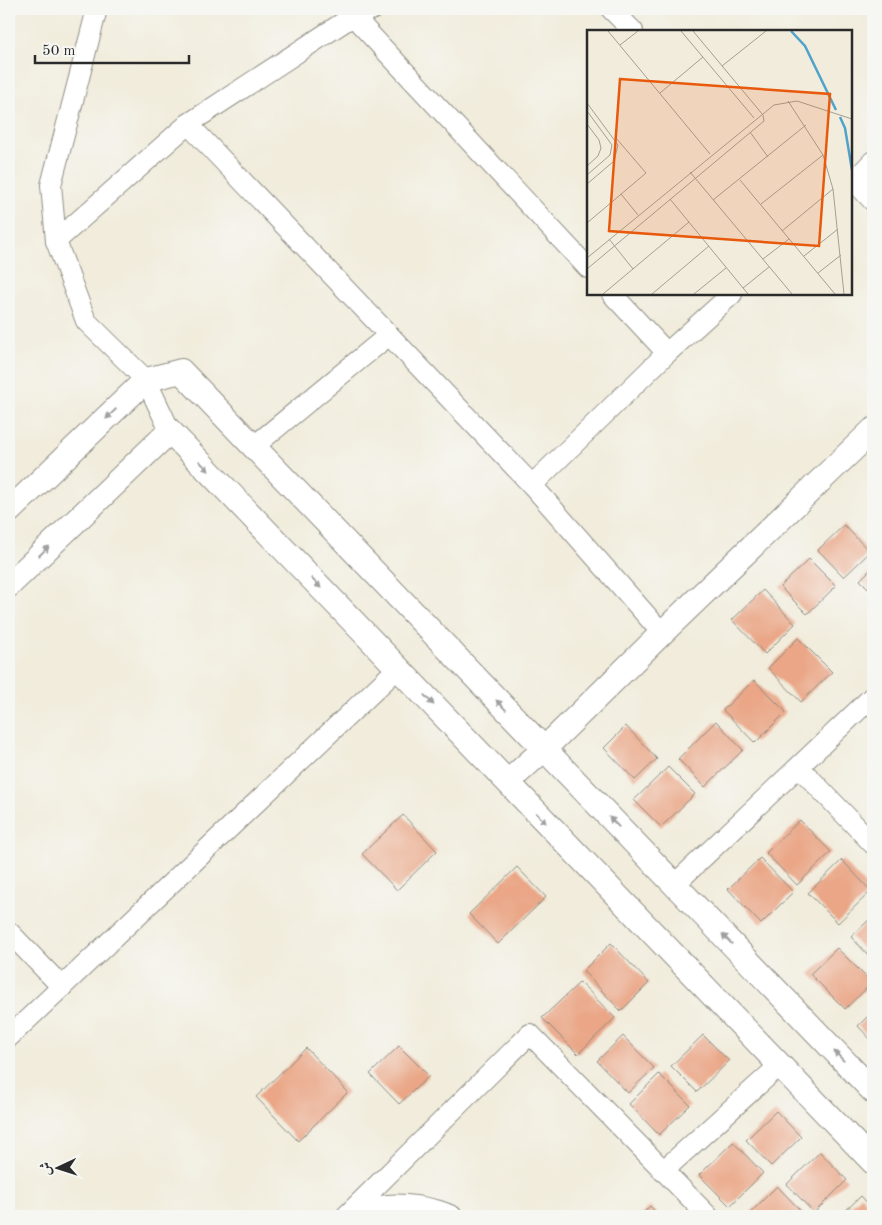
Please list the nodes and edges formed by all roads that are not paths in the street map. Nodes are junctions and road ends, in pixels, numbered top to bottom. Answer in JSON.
{"nodes":[{"id":1,"x":97,"y":9,"type":"edge"},
{"id":2,"x":373,"y":9,"type":"edge"},
{"id":3,"x":611,"y":9,"type":"edge"},
{"id":4,"x":353,"y":16,"type":"junction"},
{"id":5,"x":632,"y":30,"type":"edge"},
{"id":6,"x":188,"y":124,"type":"junction"},
{"id":7,"x":873,"y":161,"type":"edge"},
{"id":8,"x":852,"y":182,"type":"edge"},
{"id":9,"x":873,"y":201,"type":"edge"},
{"id":10,"x":56,"y":241,"type":"junction"},
{"id":11,"x":587,"y":267,"type":"edge"},
{"id":12,"x":613,"y":295,"type":"edge"},
{"id":13,"x":731,"y":295,"type":"edge"},
{"id":14,"x":389,"y":335,"type":"junction"},
{"id":15,"x":667,"y":353,"type":"junction"},
{"id":16,"x":146,"y":380,"type":"junction"},
{"id":17,"x":873,"y":430,"type":"edge"},
{"id":18,"x":170,"y":431,"type":"junction"},
{"id":19,"x":253,"y":447,"type":"junction"},
{"id":20,"x":532,"y":485,"type":"junction"},
{"id":21,"x":9,"y":511,"type":"edge"},
{"id":22,"x":9,"y":585,"type":"edge"},
{"id":23,"x":662,"y":633,"type":"junction"},
{"id":24,"x":398,"y":668,"type":"junction"},
{"id":25,"x":873,"y":696,"type":"edge"},
{"id":26,"x":544,"y":749,"type":"junction"},
{"id":27,"x":799,"y":767,"type":"junction"},
{"id":28,"x":508,"y":782,"type":"junction"},
{"id":29,"x":873,"y":844,"type":"edge"},
{"id":30,"x":674,"y":885,"type":"junction"},
{"id":31,"x":9,"y":932,"type":"edge"},
{"id":32,"x":62,"y":987,"type":"junction"},
{"id":33,"x":9,"y":1037,"type":"edge"},
{"id":34,"x":780,"y":1065,"type":"junction"},
{"id":35,"x":873,"y":1091,"type":"edge"},
{"id":36,"x":873,"y":1162,"type":"edge"},
{"id":37,"x":663,"y":1171,"type":"junction"},
{"id":38,"x":346,"y":1216,"type":"edge"},
{"id":39,"x":354,"y":1216,"type":"edge"},
{"id":40,"x":452,"y":1216,"type":"edge"},
{"id":41,"x":708,"y":1216,"type":"edge"}],
"edges":[{"from":1,"to":10,"type":"street"},
{"from":2,"to":4,"type":"street"},
{"from":3,"to":5,"type":"street"},
{"from":4,"to":6,"type":"street"},
{"from":4,"to":11,"type":"street"},
{"from":6,"to":10,"type":"street"},
{"from":6,"to":14,"type":"street"},
{"from":7,"to":8,"type":"street"},
{"from":8,"to":9,"type":"street"},
{"from":10,"to":16,"type":"street"},
{"from":12,"to":15,"type":"street"},
{"from":13,"to":15,"type":"street"},
{"from":14,"to":19,"type":"street"},
{"from":14,"to":20,"type":"street"},
{"from":15,"to":20,"type":"street"},
{"from":16,"to":18,"type":"street"},
{"from":16,"to":19,"type":"street"},
{"from":16,"to":21,"type":"street","one_way":true},
{"from":17,"to":23,"type":"street"},
{"from":22,"to":18,"type":"street","one_way":true},
{"from":18,"to":24,"type":"street","one_way":true},
{"from":26,"to":19,"type":"street","one_way":true},
{"from":20,"to":23,"type":"street"},
{"from":23,"to":26,"type":"street"},
{"from":24,"to":28,"type":"street","one_way":true},
{"from":24,"to":32,"type":"street"},
{"from":25,"to":27,"type":"street"},
{"from":26,"to":28,"type":"street"},
{"from":30,"to":26,"type":"street","one_way":true},
{"from":27,"to":29,"type":"street"},
{"from":27,"to":30,"type":"street"},
{"from":28,"to":34,"type":"street","one_way":true},
{"from":35,"to":30,"type":"street","one_way":true},
{"from":31,"to":32,"type":"street"},
{"from":32,"to":33,"type":"street"},
{"from":34,"to":36,"type":"street"},
{"from":34,"to":37,"type":"street"},
{"from":37,"to":38,"type":"street"},
{"from":37,"to":41,"type":"street"},
{"from":39,"to":40,"type":"street"}]}
